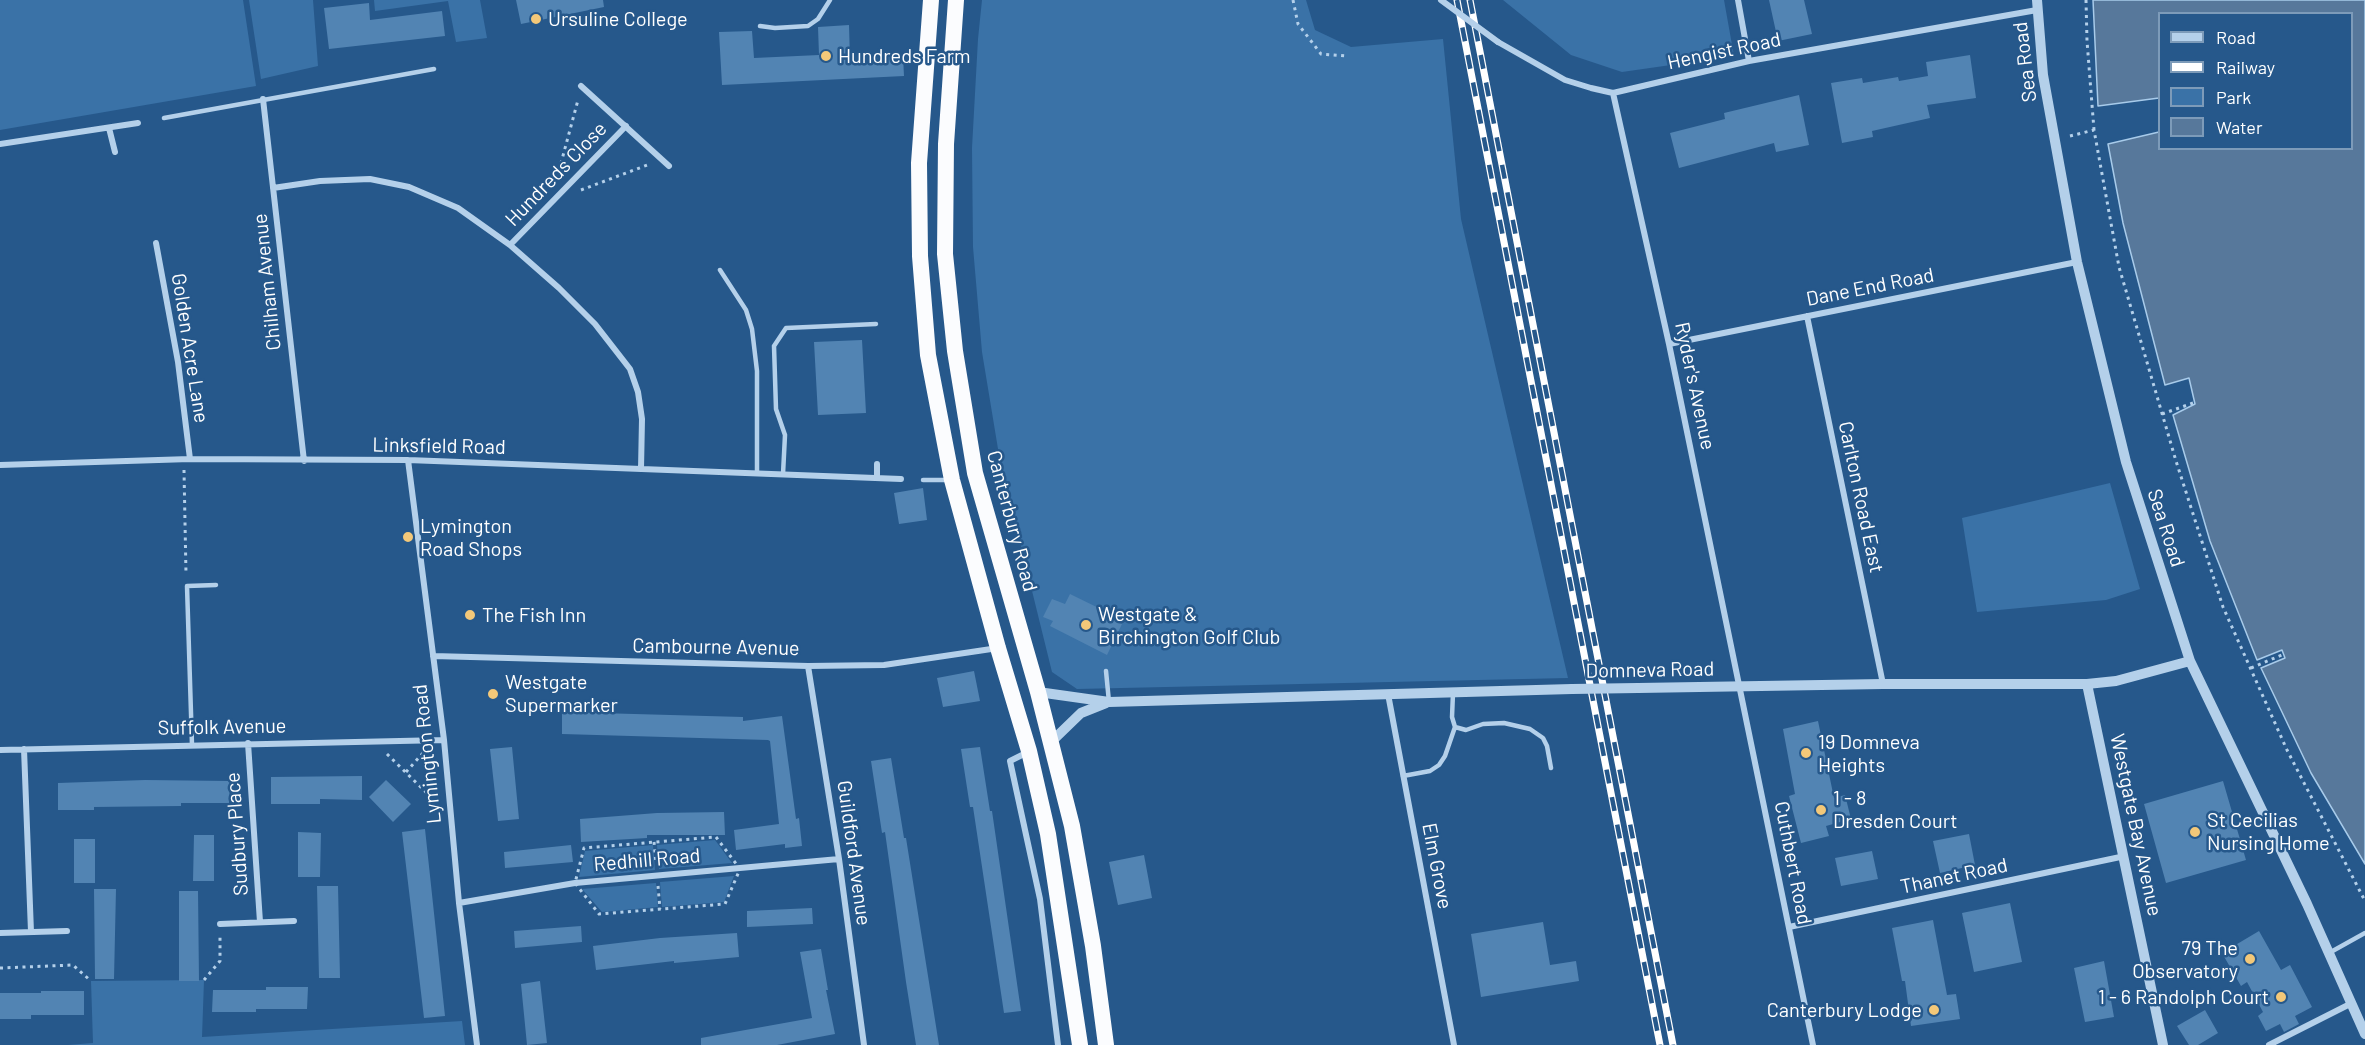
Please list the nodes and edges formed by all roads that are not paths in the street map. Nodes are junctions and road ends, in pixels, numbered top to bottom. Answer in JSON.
{"nodes":[{"id":1,"x":830,"y":0,"type":"edge"},
{"id":2,"x":931,"y":0,"type":"edge"},
{"id":3,"x":956,"y":0,"type":"edge"},
{"id":4,"x":1441,"y":0,"type":"edge"},
{"id":5,"x":1738,"y":0,"type":"edge"},
{"id":6,"x":2037,"y":5,"type":"edge"},
{"id":7,"x":760,"y":26,"type":"dead end"},
{"id":8,"x":1749,"y":61,"type":"junction"},
{"id":9,"x":434,"y":69,"type":"dead end"},
{"id":10,"x":581,"y":86,"type":"dead end"},
{"id":11,"x":1613,"y":93,"type":"junction"},
{"id":12,"x":263,"y":99,"type":"junction"},
{"id":13,"x":164,"y":118,"type":"dead end"},
{"id":14,"x":138,"y":123,"type":"dead end"},
{"id":15,"x":626,"y":126,"type":"junction"},
{"id":16,"x":109,"y":129,"type":"junction"},
{"id":17,"x":0,"y":144,"type":"edge"},
{"id":18,"x":115,"y":152,"type":"dead end"},
{"id":19,"x":669,"y":166,"type":"dead end"},
{"id":20,"x":273,"y":188,"type":"junction"},
{"id":21,"x":156,"y":243,"type":"dead end"},
{"id":22,"x":510,"y":245,"type":"junction"},
{"id":23,"x":2077,"y":262,"type":"junction"},
{"id":24,"x":720,"y":270,"type":"dead end"},
{"id":25,"x":1807,"y":316,"type":"junction"},
{"id":26,"x":876,"y":324,"type":"dead end"},
{"id":27,"x":1669,"y":344,"type":"junction"},
{"id":28,"x":187,"y":459,"type":"junction"},
{"id":29,"x":408,"y":460,"type":"junction"},
{"id":30,"x":304,"y":461,"type":"junction"},
{"id":31,"x":877,"y":464,"type":"dead end"},
{"id":32,"x":0,"y":465,"type":"edge"},
{"id":33,"x":641,"y":469,"type":"junction"},
{"id":34,"x":757,"y":473,"type":"junction"},
{"id":35,"x":783,"y":474,"type":"junction"},
{"id":36,"x":877,"y":477,"type":"junction"},
{"id":37,"x":902,"y":478,"type":"dead end"},
{"id":38,"x":923,"y":480,"type":"dead end"},
{"id":39,"x":952,"y":480,"type":"junction"},
{"id":40,"x":216,"y":585,"type":"dead end"},
{"id":41,"x":998,"y":648,"type":"junction"},
{"id":42,"x":433,"y":656,"type":"junction"},
{"id":43,"x":2190,"y":661,"type":"junction"},
{"id":44,"x":808,"y":666,"type":"junction"},
{"id":45,"x":1106,"y":671,"type":"dead end"},
{"id":46,"x":1883,"y":684,"type":"junction"},
{"id":47,"x":2087,"y":684,"type":"junction"},
{"id":48,"x":1741,"y":687,"type":"junction"},
{"id":49,"x":1038,"y":692,"type":"junction"},
{"id":50,"x":1453,"y":693,"type":"junction"},
{"id":51,"x":1388,"y":694,"type":"junction"},
{"id":52,"x":1109,"y":702,"type":"junction"},
{"id":53,"x":1455,"y":727,"type":"junction"},
{"id":54,"x":444,"y":740,"type":"junction"},
{"id":55,"x":1051,"y":742,"type":"junction"},
{"id":56,"x":248,"y":743,"type":"junction"},
{"id":57,"x":192,"y":745,"type":"junction"},
{"id":58,"x":24,"y":749,"type":"junction"},
{"id":59,"x":0,"y":750,"type":"edge"},
{"id":60,"x":1029,"y":751,"type":"junction"},
{"id":61,"x":1551,"y":768,"type":"dead end"},
{"id":62,"x":1403,"y":776,"type":"junction"},
{"id":63,"x":2125,"y":856,"type":"junction"},
{"id":64,"x":839,"y":860,"type":"junction"},
{"id":65,"x":459,"y":903,"type":"junction"},
{"id":66,"x":294,"y":921,"type":"dead end"},
{"id":67,"x":260,"y":922,"type":"junction"},
{"id":68,"x":220,"y":924,"type":"road end"},
{"id":69,"x":1789,"y":927,"type":"junction"},
{"id":70,"x":67,"y":931,"type":"dead end"},
{"id":71,"x":31,"y":932,"type":"junction"},
{"id":72,"x":0,"y":933,"type":"edge"},
{"id":73,"x":2365,"y":933,"type":"edge"},
{"id":74,"x":2329,"y":954,"type":"junction"},
{"id":75,"x":2352,"y":1002,"type":"junction"},
{"id":76,"x":2365,"y":1034,"type":"edge"},
{"id":77,"x":477,"y":1045,"type":"edge"},
{"id":78,"x":864,"y":1045,"type":"edge"},
{"id":79,"x":1058,"y":1045,"type":"edge"},
{"id":80,"x":1080,"y":1045,"type":"edge"},
{"id":81,"x":1106,"y":1045,"type":"edge"},
{"id":82,"x":1454,"y":1045,"type":"edge"},
{"id":83,"x":1813,"y":1045,"type":"edge"},
{"id":84,"x":2163,"y":1045,"type":"edge"},
{"id":85,"x":2268,"y":1045,"type":"edge"}],
"edges":[{"from":1,"to":7,"type":"lane"},
{"from":2,"to":39,"type":"highway"},
{"from":3,"to":49,"type":"highway","name":"Canterbury Road"},
{"from":4,"to":11,"type":"street","name":"Hengist Road","bridge":true},
{"from":5,"to":8,"type":"street"},
{"from":6,"to":8,"type":"street","name":"Hengist Road"},
{"from":6,"to":23,"type":"street","name":"Sea Road"},
{"from":8,"to":11,"type":"street","name":"Hengist Road"},
{"from":9,"to":12,"type":"lane"},
{"from":10,"to":15,"type":"street","name":"Hundreds Close"},
{"from":11,"to":27,"type":"street","name":"Ryder's Avenue"},
{"from":12,"to":13,"type":"lane"},
{"from":12,"to":20,"type":"street","name":"Chilham Avenue"},
{"from":14,"to":16,"type":"street"},
{"from":15,"to":19,"type":"street","name":"Hundreds Close"},
{"from":15,"to":22,"type":"street","name":"Hundreds Close"},
{"from":16,"to":17,"type":"street"},
{"from":16,"to":18,"type":"street"},
{"from":20,"to":22,"type":"street"},
{"from":20,"to":30,"type":"street","name":"Chilham Avenue"},
{"from":21,"to":28,"type":"street","name":"Golden Acre Lane"},
{"from":22,"to":33,"type":"street"},
{"from":23,"to":25,"type":"street","name":"Dane End Road"},
{"from":23,"to":43,"type":"street","name":"Sea Road"},
{"from":24,"to":34,"type":"lane"},
{"from":25,"to":27,"type":"street","name":"Dane End Road"},
{"from":25,"to":46,"type":"street","name":"Carlton Road East"},
{"from":26,"to":35,"type":"lane"},
{"from":27,"to":48,"type":"street","name":"Ryder's Avenue"},
{"from":28,"to":30,"type":"street","name":"Linksfield Road"},
{"from":28,"to":32,"type":"street","name":"Linksfield Road"},
{"from":29,"to":30,"type":"street","name":"Linksfield Road"},
{"from":29,"to":33,"type":"street","name":"Linksfield Road"},
{"from":29,"to":42,"type":"street","name":"Lymington Road"},
{"from":31,"to":36,"type":"street"},
{"from":33,"to":34,"type":"street","name":"Linksfield Road"},
{"from":34,"to":35,"type":"street","name":"Linksfield Road"},
{"from":35,"to":36,"type":"street","name":"Linksfield Road"},
{"from":36,"to":37,"type":"street","name":"Linksfield Road"},
{"from":38,"to":39,"type":"lane"},
{"from":39,"to":41,"type":"highway"},
{"from":40,"to":57,"type":"lane"},
{"from":41,"to":44,"type":"street","name":"Cambourne Avenue"},
{"from":41,"to":60,"type":"highway"},
{"from":42,"to":44,"type":"street","name":"Cambourne Avenue"},
{"from":42,"to":54,"type":"street","name":"Lymington Road"},
{"from":43,"to":47,"type":"street","name":"Domneva Road"},
{"from":43,"to":74,"type":"street","name":"Sea Road"},
{"from":44,"to":64,"type":"street","name":"Guildford Avenue"},
{"from":45,"to":52,"type":"lane"},
{"from":46,"to":47,"type":"street","name":"Domneva Road"},
{"from":46,"to":48,"type":"street","name":"Domneva Road"},
{"from":47,"to":63,"type":"street","name":"Westgate Bay Avenue"},
{"from":48,"to":50,"type":"street","name":"Domneva Road","bridge":true},
{"from":48,"to":69,"type":"street","name":"Cuthbert Road"},
{"from":49,"to":52,"type":"street","name":"Domneva Road"},
{"from":49,"to":55,"type":"highway","name":"Canterbury Road"},
{"from":50,"to":51,"type":"street","name":"Domneva Road"},
{"from":50,"to":53,"type":"lane"},
{"from":51,"to":52,"type":"street","name":"Domneva Road"},
{"from":51,"to":62,"type":"street","name":"Elm Grove"},
{"from":52,"to":55,"type":"street","name":"Domneva Road"},
{"from":53,"to":61,"type":"lane"},
{"from":53,"to":62,"type":"lane"},
{"from":54,"to":56,"type":"street","name":"Suffolk Avenue"},
{"from":54,"to":65,"type":"street","name":"Lymington Road"},
{"from":55,"to":81,"type":"highway","name":"Canterbury Road"},
{"from":56,"to":57,"type":"street","name":"Suffolk Avenue"},
{"from":56,"to":67,"type":"street","name":"Sudbury Place"},
{"from":57,"to":58,"type":"street","name":"Suffolk Avenue"},
{"from":58,"to":59,"type":"street","name":"Suffolk Avenue"},
{"from":58,"to":71,"type":"street"},
{"from":60,"to":79,"type":"street"},
{"from":60,"to":80,"type":"highway"},
{"from":62,"to":82,"type":"street","name":"Elm Grove"},
{"from":63,"to":69,"type":"street","name":"Thanet Road"},
{"from":63,"to":84,"type":"street","name":"Westgate Bay Avenue"},
{"from":64,"to":65,"type":"street","name":"Redhill Road"},
{"from":64,"to":78,"type":"street","name":"Guildford Avenue"},
{"from":65,"to":77,"type":"street","name":"Lymington Road"},
{"from":66,"to":67,"type":"street","name":"Sudbury Place"},
{"from":67,"to":68,"type":"street","name":"Sudbury Place"},
{"from":69,"to":83,"type":"street","name":"Cuthbert Road"},
{"from":70,"to":71,"type":"street"},
{"from":71,"to":72,"type":"street"},
{"from":73,"to":74,"type":"lane"},
{"from":74,"to":75,"type":"street","name":"Sea Road"},
{"from":75,"to":76,"type":"street","name":"Sea Road"},
{"from":75,"to":85,"type":"street"}]}
